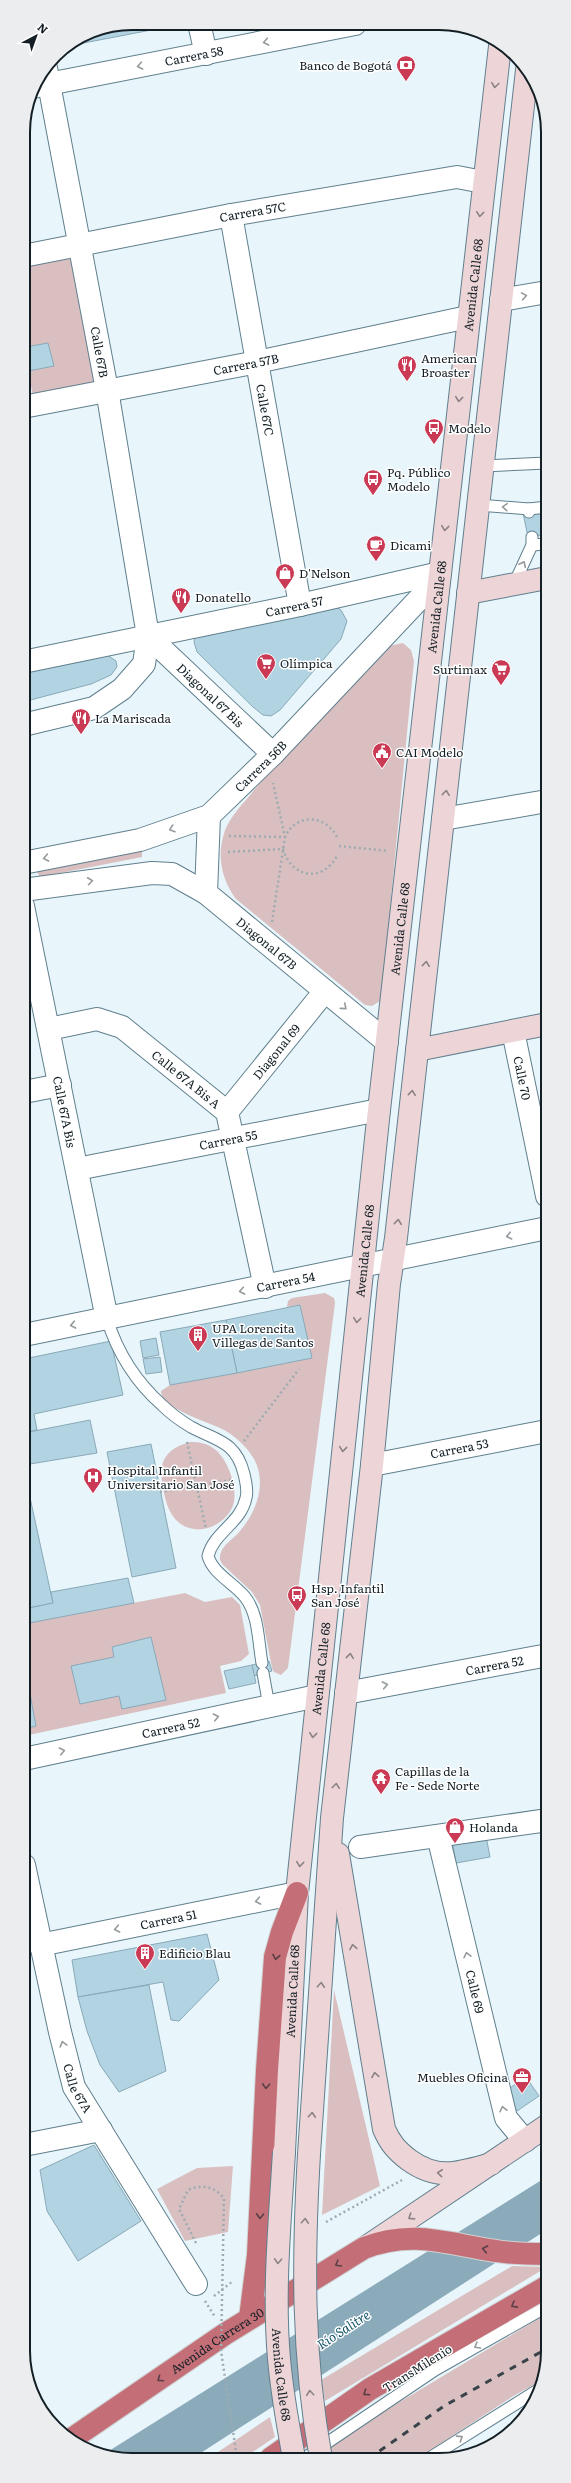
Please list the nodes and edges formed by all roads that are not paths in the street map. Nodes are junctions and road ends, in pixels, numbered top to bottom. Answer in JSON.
{"nodes":[{"id":1,"x":201,"y":30,"type":"edge"},
{"id":2,"x":324,"y":30,"type":"edge"},
{"id":3,"x":499,"y":50,"type":"edge"},
{"id":4,"x":206,"y":54,"type":"junction"},
{"id":5,"x":526,"y":79,"type":"edge"},
{"id":6,"x":45,"y":80,"type":"edge"},
{"id":7,"x":43,"y":82,"type":"edge"},
{"id":8,"x":483,"y":182,"type":"junction"},
{"id":9,"x":231,"y":215,"type":"junction"},
{"id":10,"x":80,"y":245,"type":"junction"},
{"id":11,"x":30,"y":255,"type":"edge"},
{"id":12,"x":541,"y":293,"type":"edge"},
{"id":13,"x":501,"y":300,"type":"junction"},
{"id":14,"x":468,"y":317,"type":"junction"},
{"id":15,"x":256,"y":362,"type":"junction"},
{"id":16,"x":107,"y":390,"type":"junction"},
{"id":17,"x":30,"y":406,"type":"edge"},
{"id":18,"x":541,"y":463,"type":"edge"},
{"id":19,"x":482,"y":466,"type":"junction"},
{"id":20,"x":478,"y":505,"type":"junction"},
{"id":21,"x":541,"y":508,"type":"edge"},
{"id":22,"x":541,"y":543,"type":"edge"},
{"id":23,"x":440,"y":573,"type":"junction"},
{"id":24,"x":541,"y":579,"type":"edge"},
{"id":25,"x":514,"y":584,"type":"junction"},
{"id":26,"x":468,"y":593,"type":"junction"},
{"id":27,"x":300,"y":605,"type":"junction"},
{"id":28,"x":148,"y":636,"type":"junction"},
{"id":29,"x":30,"y":661,"type":"edge"},
{"id":30,"x":30,"y":723,"type":"edge"},
{"id":31,"x":270,"y":757,"type":"junction"},
{"id":32,"x":541,"y":802,"type":"edge"},
{"id":33,"x":443,"y":819,"type":"junction"},
{"id":34,"x":208,"y":835,"type":"junction"},
{"id":35,"x":30,"y":862,"type":"edge"},
{"id":36,"x":30,"y":889,"type":"edge"},
{"id":37,"x":206,"y":893,"type":"junction"},
{"id":38,"x":30,"y":936,"type":"edge"},
{"id":39,"x":325,"y":991,"type":"junction"},
{"id":40,"x":541,"y":1025,"type":"edge"},
{"id":41,"x":49,"y":1029,"type":"junction"},
{"id":42,"x":513,"y":1031,"type":"junction"},
{"id":43,"x":387,"y":1042,"type":"junction"},
{"id":44,"x":417,"y":1050,"type":"junction"},
{"id":45,"x":60,"y":1085,"type":"junction"},
{"id":46,"x":30,"y":1091,"type":"edge"},
{"id":47,"x":379,"y":1110,"type":"junction"},
{"id":48,"x":227,"y":1112,"type":"junction"},
{"id":49,"x":233,"y":1139,"type":"junction"},
{"id":50,"x":541,"y":1167,"type":"edge"},
{"id":51,"x":77,"y":1169,"type":"junction"},
{"id":52,"x":541,"y":1229,"type":"edge"},
{"id":53,"x":393,"y":1261,"type":"junction"},
{"id":54,"x":362,"y":1267,"type":"junction"},
{"id":55,"x":265,"y":1287,"type":"junction"},
{"id":56,"x":107,"y":1319,"type":"junction"},
{"id":57,"x":30,"y":1335,"type":"edge"},
{"id":58,"x":541,"y":1432,"type":"edge"},
{"id":59,"x":372,"y":1464,"type":"junction"},
{"id":60,"x":541,"y":1656,"type":"edge"},
{"id":61,"x":346,"y":1693,"type":"junction"},
{"id":62,"x":317,"y":1696,"type":"junction"},
{"id":63,"x":269,"y":1706,"type":"junction"},
{"id":64,"x":30,"y":1758,"type":"edge"},
{"id":65,"x":332,"y":1818,"type":"junction"},
{"id":66,"x":541,"y":1821,"type":"edge"},
{"id":67,"x":438,"y":1836,"type":"junction"},
{"id":68,"x":360,"y":1847,"type":"dead end"},
{"id":69,"x":297,"y":1893,"type":"junction"},
{"id":70,"x":30,"y":1895,"type":"edge"},
{"id":71,"x":40,"y":1945,"type":"junction"},
{"id":72,"x":101,"y":2130,"type":"junction"},
{"id":73,"x":541,"y":2130,"type":"edge"},
{"id":74,"x":525,"y":2141,"type":"junction"},
{"id":75,"x":30,"y":2145,"type":"edge"},
{"id":76,"x":491,"y":2164,"type":"junction"},
{"id":77,"x":364,"y":2248,"type":"junction"},
{"id":78,"x":541,"y":2254,"type":"edge"},
{"id":79,"x":196,"y":2284,"type":"road end"},
{"id":80,"x":541,"y":2290,"type":"edge"},
{"id":81,"x":541,"y":2310,"type":"edge"},
{"id":82,"x":250,"y":2318,"type":"junction"},
{"id":83,"x":531,"y":2394,"type":"edge"},
{"id":84,"x":76,"y":2436,"type":"edge"},
{"id":85,"x":278,"y":2453,"type":"edge"},
{"id":86,"x":293,"y":2453,"type":"edge"},
{"id":87,"x":311,"y":2453,"type":"edge"},
{"id":88,"x":320,"y":2453,"type":"edge"},
{"id":89,"x":438,"y":2453,"type":"edge"}],
"edges":[{"from":1,"to":4,"type":"street"},
{"from":2,"to":4,"type":"street","name":"Carrera 58","one_way":true},
{"from":3,"to":8,"type":"main road","name":"Avenida Calle 68","one_way":true},
{"from":4,"to":6,"type":"street","name":"Carrera 58","one_way":true},
{"from":5,"to":13,"type":"main road","name":"Avenida Calle 68"},
{"from":7,"to":10,"type":"street","name":"Calle 67B"},
{"from":8,"to":9,"type":"street","name":"Carrera 57C"},
{"from":8,"to":14,"type":"main road","name":"Avenida Calle 68","one_way":true},
{"from":9,"to":10,"type":"street","name":"Carrera 57C"},
{"from":9,"to":15,"type":"street","name":"Calle 67C"},
{"from":10,"to":11,"type":"street","name":"Carrera 57C"},
{"from":10,"to":16,"type":"street","name":"Calle 67B"},
{"from":13,"to":12,"type":"street","one_way":true},
{"from":13,"to":19,"type":"main road","name":"Avenida Calle 68"},
{"from":14,"to":15,"type":"street","name":"Carrera 57B"},
{"from":14,"to":23,"type":"main road","name":"Avenida Calle 68","one_way":true},
{"from":15,"to":16,"type":"street","name":"Carrera 57B"},
{"from":15,"to":27,"type":"street","name":"Calle 67C"},
{"from":16,"to":17,"type":"street","name":"Carrera 57B"},
{"from":16,"to":28,"type":"street","name":"Calle 67B"},
{"from":18,"to":19,"type":"lane"},
{"from":19,"to":20,"type":"main road","name":"Avenida Calle 68"},
{"from":21,"to":20,"type":"lane","one_way":true},
{"from":20,"to":26,"type":"main road","name":"Avenida Calle 68"},
{"from":25,"to":22,"type":"lane","one_way":true},
{"from":23,"to":27,"type":"street","name":"Carrera 57"},
{"from":23,"to":31,"type":"street","name":"Carrera 56B"},
{"from":23,"to":43,"type":"main road","name":"Avenida Calle 68"},
{"from":24,"to":25,"type":"main road"},
{"from":25,"to":26,"type":"main road"},
{"from":33,"to":26,"type":"main road","name":"Avenida Calle 68","one_way":true},
{"from":27,"to":28,"type":"street","name":"Carrera 57"},
{"from":28,"to":29,"type":"street","name":"Carrera 57"},
{"from":28,"to":30,"type":"street"},
{"from":28,"to":31,"type":"street","name":"Diagonal 67 Bis"},
{"from":31,"to":34,"type":"street","name":"Carrera 56B"},
{"from":32,"to":33,"type":"street"},
{"from":44,"to":33,"type":"main road","name":"Avenida Calle 68","one_way":true},
{"from":34,"to":35,"type":"street","name":"Carrera 56B","one_way":true},
{"from":34,"to":37,"type":"street"},
{"from":36,"to":37,"type":"street","one_way":true},
{"from":37,"to":39,"type":"street","name":"Diagonal 67B"},
{"from":38,"to":41,"type":"street","name":"Calle 67A Bis"},
{"from":39,"to":43,"type":"street","name":"Diagonal 67B","one_way":true},
{"from":39,"to":48,"type":"street","name":"Diagonal 69"},
{"from":40,"to":42,"type":"main road"},
{"from":41,"to":45,"type":"street","name":"Calle 67A Bis"},
{"from":41,"to":48,"type":"street","name":"Calle 67A Bis A"},
{"from":42,"to":44,"type":"main road"},
{"from":42,"to":50,"type":"street","name":"Calle 70"},
{"from":43,"to":47,"type":"main road","name":"Avenida Calle 68"},
{"from":53,"to":44,"type":"main road","name":"Avenida Calle 68","one_way":true},
{"from":45,"to":46,"type":"street"},
{"from":45,"to":51,"type":"street","name":"Calle 67A Bis"},
{"from":47,"to":49,"type":"street","name":"Carrera 55"},
{"from":47,"to":54,"type":"main road","name":"Avenida Calle 68"},
{"from":48,"to":49,"type":"street","name":"Calle 67A Bis A"},
{"from":49,"to":51,"type":"street","name":"Carrera 55"},
{"from":49,"to":55,"type":"street","name":"Calle 67A Bis A"},
{"from":51,"to":56,"type":"street","name":"Calle 67A Bis"},
{"from":52,"to":53,"type":"street","name":"Carrera 54","one_way":true},
{"from":53,"to":54,"type":"street","name":"Carrera 54"},
{"from":53,"to":59,"type":"main road","name":"Avenida Calle 68"},
{"from":54,"to":55,"type":"street","name":"Carrera 54"},
{"from":54,"to":62,"type":"main road","name":"Avenida Calle 68","one_way":true},
{"from":55,"to":56,"type":"street","name":"Carrera 54","one_way":true},
{"from":56,"to":57,"type":"street","name":"Carrera 54","one_way":true},
{"from":56,"to":63,"type":"lane"},
{"from":58,"to":59,"type":"street","name":"Carrera 53"},
{"from":61,"to":59,"type":"main road","name":"Avenida Calle 68","one_way":true},
{"from":61,"to":60,"type":"street","name":"Carrera 52","one_way":true},
{"from":65,"to":61,"type":"main road","name":"Avenida Calle 68","one_way":true},
{"from":62,"to":63,"type":"street","name":"Carrera 52"},
{"from":62,"to":69,"type":"main road","name":"Avenida Calle 68","one_way":true},
{"from":64,"to":63,"type":"street","name":"Carrera 52","one_way":true},
{"from":76,"to":65,"type":"main road","one_way":true},
{"from":88,"to":65,"type":"main road","name":"Avenida Calle 68","one_way":true,"bridge":true},
{"from":66,"to":67,"type":"street"},
{"from":67,"to":68,"type":"street"},
{"from":74,"to":67,"type":"street","name":"Calle 69","one_way":true},
{"from":69,"to":71,"type":"street","name":"Carrera 51","one_way":true},
{"from":69,"to":82,"type":"highway","one_way":true},
{"from":69,"to":86,"type":"main road","name":"Avenida Calle 68","one_way":true,"bridge":true},
{"from":70,"to":71,"type":"street","name":"Calle 67A"},
{"from":72,"to":71,"type":"street","name":"Calle 67A","one_way":true},
{"from":72,"to":75,"type":"street"},
{"from":72,"to":79,"type":"street","name":"Calle 67A"},
{"from":73,"to":74,"type":"main road","name":"Avenida Carrera 30"},
{"from":74,"to":76,"type":"main road","name":"Avenida Carrera 30"},
{"from":76,"to":77,"type":"main road","name":"Avenida Carrera 30","one_way":true},
{"from":78,"to":77,"type":"highway","name":"Avenida Carrera 30","one_way":true},
{"from":77,"to":82,"type":"highway","name":"Avenida Carrera 30","one_way":true},
{"from":80,"to":85,"type":"highway","one_way":true},
{"from":81,"to":87,"type":"lane","name":"TransMilenio","one_way":true},
{"from":82,"to":84,"type":"highway","name":"Avenida Carrera 30","one_way":true},
{"from":89,"to":83,"type":"lane","one_way":true}]}
